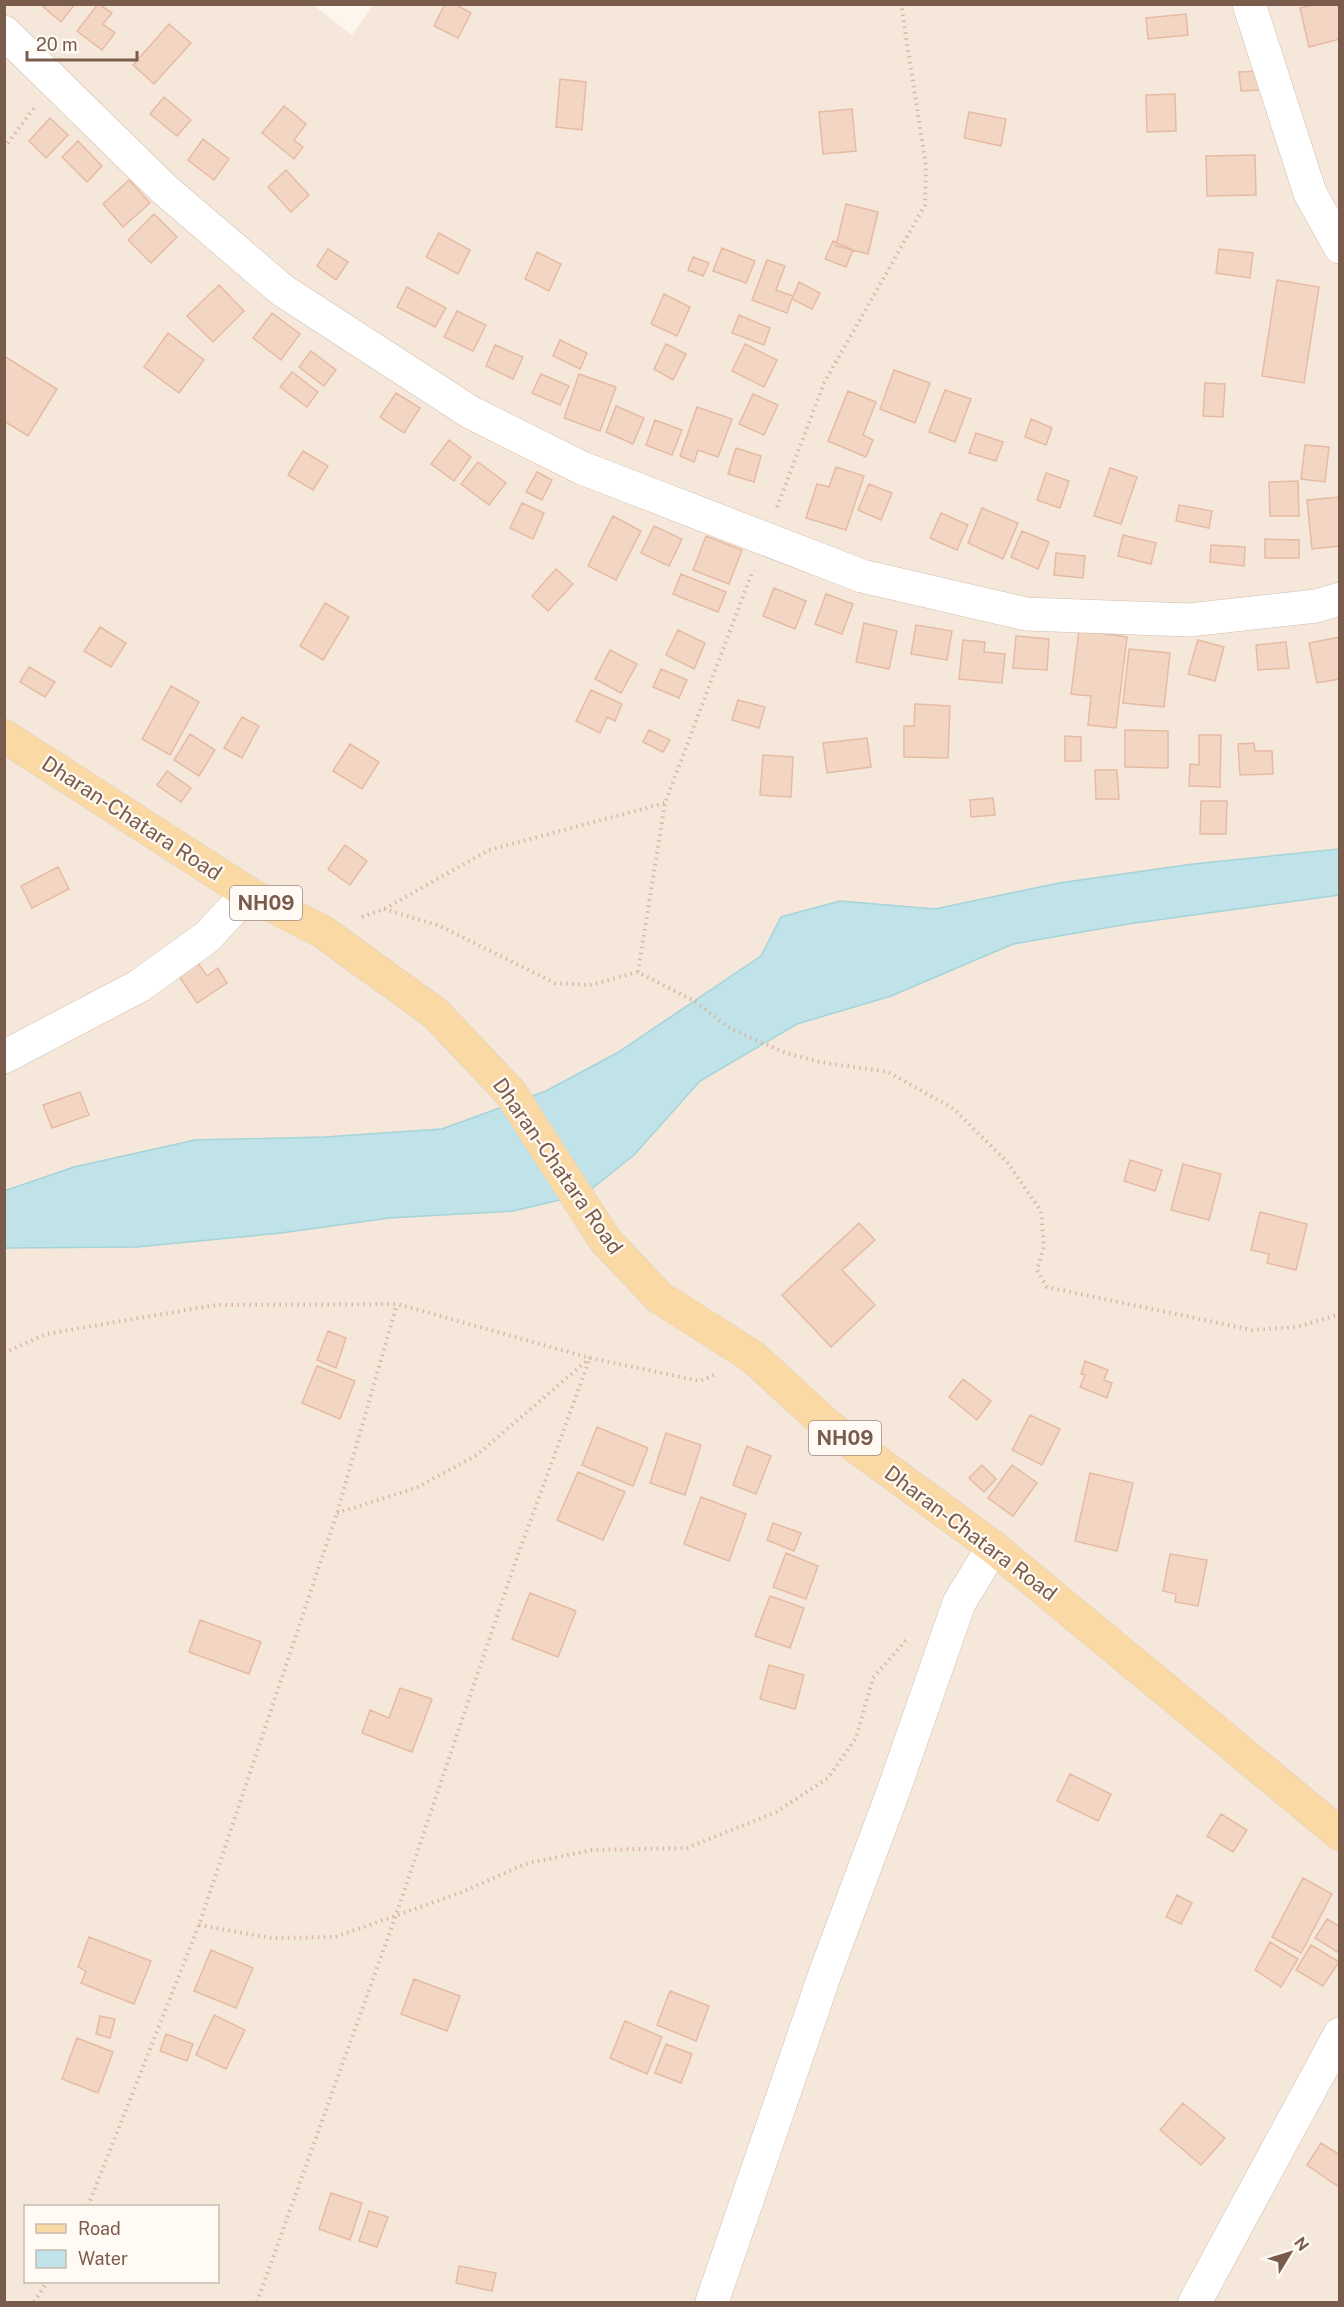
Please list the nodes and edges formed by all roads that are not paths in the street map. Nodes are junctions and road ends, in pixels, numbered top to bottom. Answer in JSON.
{"nodes":[{"id":1,"x":1248,"y":4,"type":"edge"},
{"id":2,"x":4,"y":32,"type":"edge"},
{"id":3,"x":1340,"y":247,"type":"edge"},
{"id":4,"x":1340,"y":599,"type":"edge"},
{"id":5,"x":4,"y":736,"type":"edge"},
{"id":6,"x":248,"y":893,"type":"junction"},
{"id":7,"x":4,"y":1057,"type":"edge"},
{"id":8,"x":993,"y":1547,"type":"junction"},
{"id":9,"x":1340,"y":1834,"type":"edge"},
{"id":10,"x":1340,"y":2034,"type":"edge"},
{"id":11,"x":712,"y":2302,"type":"edge"},
{"id":12,"x":1195,"y":2302,"type":"edge"}],
"edges":[{"from":1,"to":3,"type":"street"},
{"from":2,"to":4,"type":"street"},
{"from":5,"to":6,"type":"main road","name":"Dharan-Chatara Road","number":"NH09"},
{"from":6,"to":7,"type":"street"},
{"from":6,"to":8,"type":"main road","name":"Dharan-Chatara Road","number":"NH09"},
{"from":8,"to":9,"type":"main road","name":"Dharan-Chatara Road","number":"NH09"},
{"from":8,"to":11,"type":"street"},
{"from":10,"to":12,"type":"street"}]}
